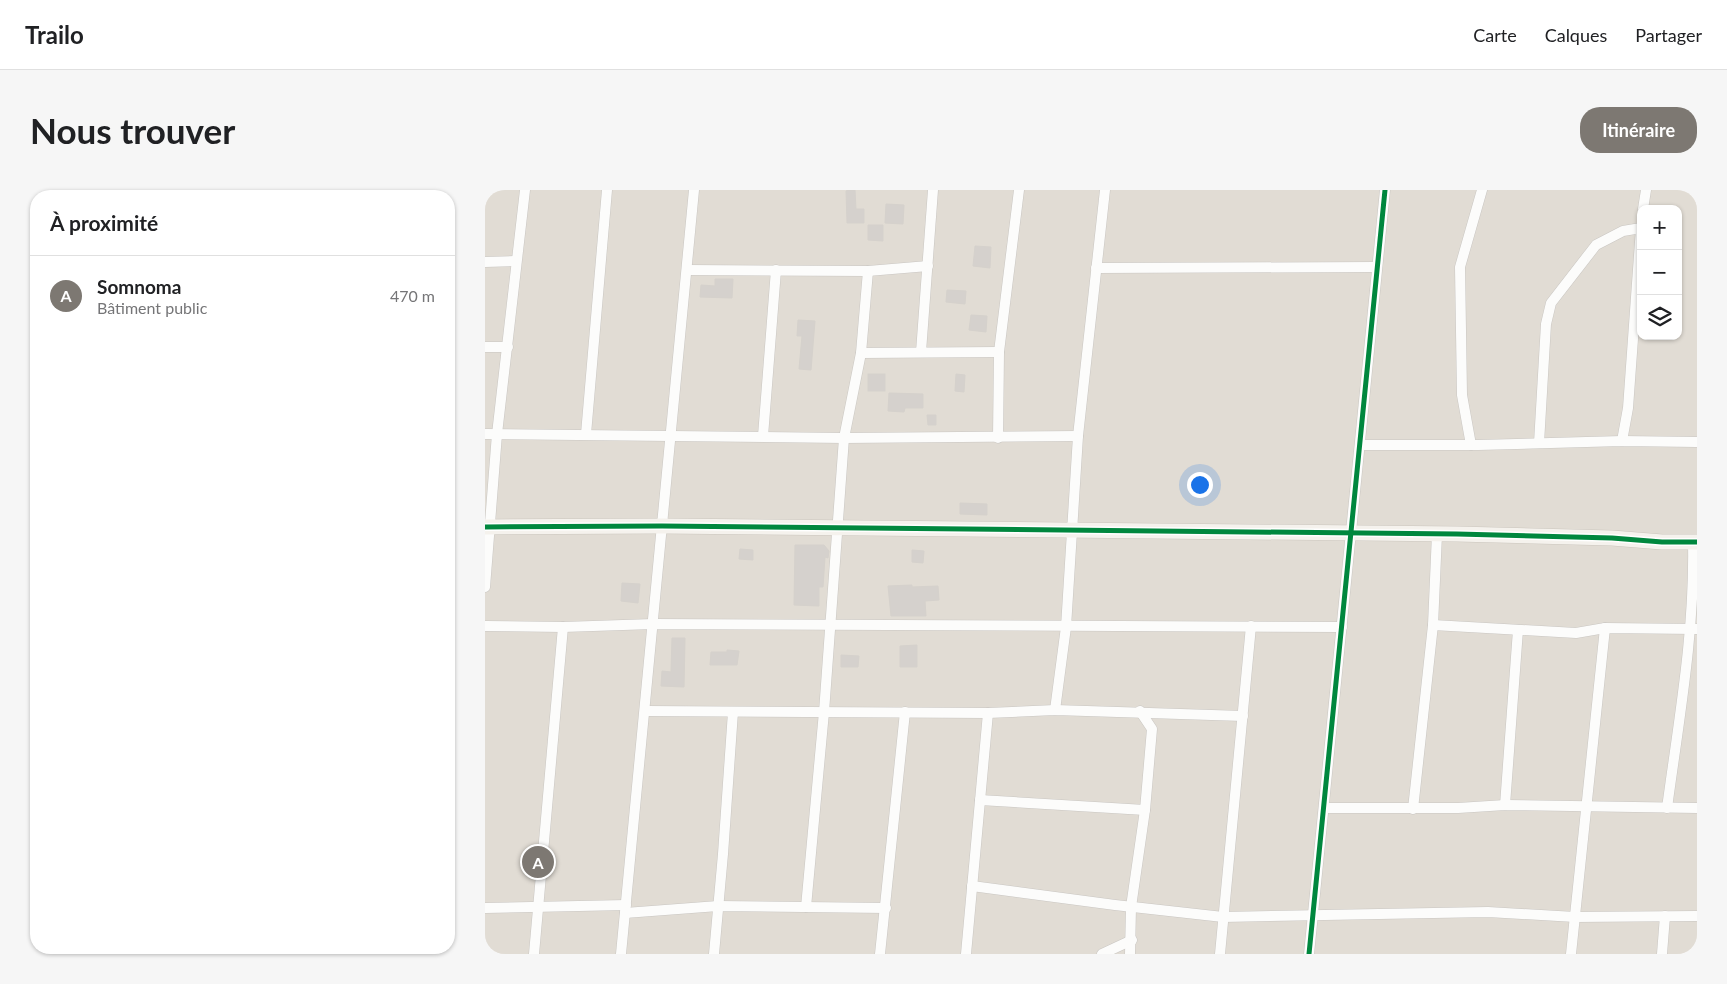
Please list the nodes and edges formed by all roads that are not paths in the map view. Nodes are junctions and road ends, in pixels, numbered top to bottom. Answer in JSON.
{"nodes":[{"id":1,"x":525,"y":190,"type":"edge"},
{"id":2,"x":607,"y":190,"type":"edge"},
{"id":3,"x":694,"y":190,"type":"edge"},
{"id":4,"x":933,"y":190,"type":"edge"},
{"id":5,"x":1019,"y":190,"type":"edge"},
{"id":6,"x":1105,"y":190,"type":"edge"},
{"id":7,"x":1385,"y":190,"type":"edge"},
{"id":8,"x":1482,"y":190,"type":"edge"},
{"id":9,"x":1646,"y":190,"type":"edge"},
{"id":10,"x":1644,"y":205,"type":"edge"},
{"id":11,"x":1637,"y":229,"type":"edge"},
{"id":12,"x":1639,"y":250,"type":"edge"},
{"id":13,"x":515,"y":261,"type":"junction"},
{"id":14,"x":485,"y":262,"type":"edge"},
{"id":15,"x":927,"y":266,"type":"junction"},
{"id":16,"x":1377,"y":267,"type":"junction"},
{"id":17,"x":1096,"y":268,"type":"junction"},
{"id":18,"x":687,"y":270,"type":"junction"},
{"id":19,"x":776,"y":270,"type":"junction"},
{"id":20,"x":868,"y":271,"type":"junction"},
{"id":21,"x":485,"y":347,"type":"edge"},
{"id":22,"x":507,"y":347,"type":"junction"},
{"id":23,"x":921,"y":352,"type":"junction"},
{"id":24,"x":999,"y":352,"type":"junction"},
{"id":25,"x":861,"y":353,"type":"junction"},
{"id":26,"x":485,"y":434,"type":"edge"},
{"id":27,"x":497,"y":434,"type":"junction"},
{"id":28,"x":586,"y":434,"type":"junction"},
{"id":29,"x":671,"y":435,"type":"junction"},
{"id":30,"x":763,"y":436,"type":"junction"},
{"id":31,"x":1078,"y":436,"type":"junction"},
{"id":32,"x":844,"y":438,"type":"junction"},
{"id":33,"x":999,"y":438,"type":"junction"},
{"id":34,"x":1622,"y":441,"type":"junction"},
{"id":35,"x":1697,"y":442,"type":"edge"},
{"id":36,"x":1539,"y":443,"type":"junction"},
{"id":37,"x":1359,"y":445,"type":"junction"},
{"id":38,"x":1471,"y":445,"type":"junction"},
{"id":39,"x":662,"y":526,"type":"junction"},
{"id":40,"x":487,"y":527,"type":"edge"},
{"id":41,"x":838,"y":528,"type":"junction"},
{"id":42,"x":1073,"y":530,"type":"junction"},
{"id":43,"x":1350,"y":533,"type":"junction"},
{"id":44,"x":1437,"y":534,"type":"junction"},
{"id":45,"x":1695,"y":542,"type":"edge"},
{"id":46,"x":485,"y":587,"type":"edge"},
{"id":47,"x":653,"y":624,"type":"junction"},
{"id":48,"x":830,"y":625,"type":"junction"},
{"id":49,"x":1433,"y":625,"type":"junction"},
{"id":50,"x":485,"y":626,"type":"edge"},
{"id":51,"x":1251,"y":626,"type":"junction"},
{"id":52,"x":563,"y":627,"type":"junction"},
{"id":53,"x":1066,"y":627,"type":"junction"},
{"id":54,"x":1341,"y":627,"type":"junction"},
{"id":55,"x":1605,"y":628,"type":"junction"},
{"id":56,"x":1694,"y":629,"type":"edge"},
{"id":57,"x":1518,"y":630,"type":"junction"},
{"id":58,"x":1055,"y":710,"type":"junction"},
{"id":59,"x":646,"y":711,"type":"junction"},
{"id":60,"x":1140,"y":711,"type":"junction"},
{"id":61,"x":733,"y":712,"type":"junction"},
{"id":62,"x":824,"y":712,"type":"junction"},
{"id":63,"x":905,"y":712,"type":"junction"},
{"id":64,"x":988,"y":713,"type":"junction"},
{"id":65,"x":1243,"y":716,"type":"junction"},
{"id":66,"x":980,"y":800,"type":"junction"},
{"id":67,"x":1505,"y":805,"type":"junction"},
{"id":68,"x":1586,"y":805,"type":"junction"},
{"id":69,"x":1324,"y":808,"type":"junction"},
{"id":70,"x":1413,"y":808,"type":"junction"},
{"id":71,"x":1667,"y":808,"type":"junction"},
{"id":72,"x":1697,"y":808,"type":"edge"},
{"id":73,"x":1145,"y":810,"type":"junction"},
{"id":74,"x":972,"y":886,"type":"junction"},
{"id":75,"x":718,"y":906,"type":"junction"},
{"id":76,"x":1131,"y":906,"type":"junction"},
{"id":77,"x":539,"y":907,"type":"junction"},
{"id":78,"x":806,"y":907,"type":"junction"},
{"id":79,"x":485,"y":908,"type":"edge"},
{"id":80,"x":886,"y":908,"type":"junction"},
{"id":81,"x":625,"y":909,"type":"junction"},
{"id":82,"x":1313,"y":915,"type":"junction"},
{"id":83,"x":1665,"y":916,"type":"junction"},
{"id":84,"x":1697,"y":916,"type":"edge"},
{"id":85,"x":1223,"y":917,"type":"junction"},
{"id":86,"x":1575,"y":917,"type":"junction"},
{"id":87,"x":1132,"y":940,"type":"junction"},
{"id":88,"x":535,"y":954,"type":"edge"},
{"id":89,"x":621,"y":954,"type":"edge"},
{"id":90,"x":714,"y":954,"type":"edge"},
{"id":91,"x":881,"y":954,"type":"edge"},
{"id":92,"x":966,"y":954,"type":"edge"},
{"id":93,"x":1102,"y":954,"type":"edge"},
{"id":94,"x":1130,"y":954,"type":"edge"},
{"id":95,"x":1220,"y":954,"type":"edge"},
{"id":96,"x":1309,"y":954,"type":"edge"},
{"id":97,"x":1571,"y":954,"type":"edge"},
{"id":98,"x":1662,"y":954,"type":"edge"}],
"edges":[{"from":1,"to":13,"type":"street"},
{"from":2,"to":28,"type":"street"},
{"from":3,"to":18,"type":"street"},
{"from":4,"to":15,"type":"street"},
{"from":5,"to":24,"type":"street"},
{"from":6,"to":17,"type":"street"},
{"from":7,"to":16,"type":"street"},
{"from":8,"to":38,"type":"street"},
{"from":9,"to":10,"type":"street"},
{"from":11,"to":36,"type":"street"},
{"from":12,"to":34,"type":"street"},
{"from":13,"to":14,"type":"street"},
{"from":13,"to":22,"type":"street"},
{"from":15,"to":20,"type":"street"},
{"from":15,"to":23,"type":"street"},
{"from":16,"to":17,"type":"street"},
{"from":16,"to":37,"type":"street"},
{"from":17,"to":31,"type":"street"},
{"from":18,"to":19,"type":"street"},
{"from":18,"to":29,"type":"street"},
{"from":19,"to":20,"type":"street"},
{"from":19,"to":30,"type":"street"},
{"from":20,"to":25,"type":"street"},
{"from":21,"to":22,"type":"street"},
{"from":22,"to":27,"type":"street"},
{"from":23,"to":24,"type":"street"},
{"from":23,"to":25,"type":"street"},
{"from":24,"to":33,"type":"street"},
{"from":25,"to":32,"type":"street"},
{"from":26,"to":27,"type":"street"},
{"from":27,"to":28,"type":"street"},
{"from":27,"to":40,"type":"street"},
{"from":28,"to":29,"type":"street"},
{"from":29,"to":30,"type":"street"},
{"from":29,"to":39,"type":"street"},
{"from":30,"to":32,"type":"street"},
{"from":31,"to":33,"type":"street"},
{"from":31,"to":42,"type":"street"},
{"from":32,"to":33,"type":"street"},
{"from":32,"to":41,"type":"street"},
{"from":34,"to":35,"type":"street"},
{"from":34,"to":36,"type":"street"},
{"from":36,"to":38,"type":"street"},
{"from":37,"to":38,"type":"street"},
{"from":37,"to":43,"type":"street"},
{"from":39,"to":40,"type":"street"},
{"from":39,"to":41,"type":"street"},
{"from":39,"to":47,"type":"street"},
{"from":40,"to":46,"type":"street"},
{"from":41,"to":42,"type":"street"},
{"from":41,"to":48,"type":"street"},
{"from":42,"to":43,"type":"street"},
{"from":42,"to":53,"type":"street"},
{"from":43,"to":44,"type":"street"},
{"from":43,"to":54,"type":"street"},
{"from":44,"to":45,"type":"street"},
{"from":44,"to":49,"type":"street"},
{"from":45,"to":56,"type":"street"},
{"from":47,"to":48,"type":"street"},
{"from":47,"to":52,"type":"street"},
{"from":47,"to":59,"type":"street"},
{"from":48,"to":53,"type":"street"},
{"from":48,"to":62,"type":"street"},
{"from":49,"to":57,"type":"street"},
{"from":49,"to":70,"type":"street"},
{"from":50,"to":52,"type":"street"},
{"from":51,"to":53,"type":"street"},
{"from":51,"to":54,"type":"street"},
{"from":51,"to":65,"type":"street"},
{"from":52,"to":77,"type":"street"},
{"from":53,"to":58,"type":"street"},
{"from":54,"to":69,"type":"street"},
{"from":55,"to":56,"type":"street"},
{"from":55,"to":57,"type":"street"},
{"from":55,"to":68,"type":"street"},
{"from":56,"to":71,"type":"street"},
{"from":57,"to":67,"type":"street"},
{"from":58,"to":60,"type":"street"},
{"from":58,"to":64,"type":"street"},
{"from":59,"to":61,"type":"street"},
{"from":59,"to":81,"type":"street"},
{"from":60,"to":65,"type":"street"},
{"from":60,"to":73,"type":"street"},
{"from":61,"to":62,"type":"street"},
{"from":61,"to":75,"type":"street"},
{"from":62,"to":63,"type":"street"},
{"from":62,"to":78,"type":"street"},
{"from":63,"to":64,"type":"street"},
{"from":63,"to":80,"type":"street"},
{"from":64,"to":66,"type":"street"},
{"from":65,"to":85,"type":"street"},
{"from":66,"to":73,"type":"street"},
{"from":66,"to":74,"type":"street"},
{"from":67,"to":68,"type":"street"},
{"from":67,"to":70,"type":"street"},
{"from":68,"to":71,"type":"street"},
{"from":68,"to":86,"type":"street"},
{"from":69,"to":70,"type":"street"},
{"from":69,"to":82,"type":"street"},
{"from":71,"to":72,"type":"street"},
{"from":73,"to":76,"type":"street"},
{"from":74,"to":76,"type":"street"},
{"from":74,"to":92,"type":"street"},
{"from":75,"to":78,"type":"street"},
{"from":75,"to":81,"type":"street"},
{"from":75,"to":90,"type":"street"},
{"from":76,"to":85,"type":"street"},
{"from":76,"to":87,"type":"street"},
{"from":77,"to":79,"type":"street"},
{"from":77,"to":81,"type":"street"},
{"from":77,"to":88,"type":"street"},
{"from":78,"to":80,"type":"street"},
{"from":80,"to":91,"type":"street"},
{"from":81,"to":89,"type":"street"},
{"from":82,"to":85,"type":"street"},
{"from":82,"to":86,"type":"street"},
{"from":82,"to":96,"type":"street"},
{"from":83,"to":84,"type":"street"},
{"from":83,"to":86,"type":"street"},
{"from":83,"to":98,"type":"street"},
{"from":85,"to":95,"type":"street"},
{"from":86,"to":97,"type":"street"},
{"from":87,"to":93,"type":"street"},
{"from":87,"to":94,"type":"street"}]}
